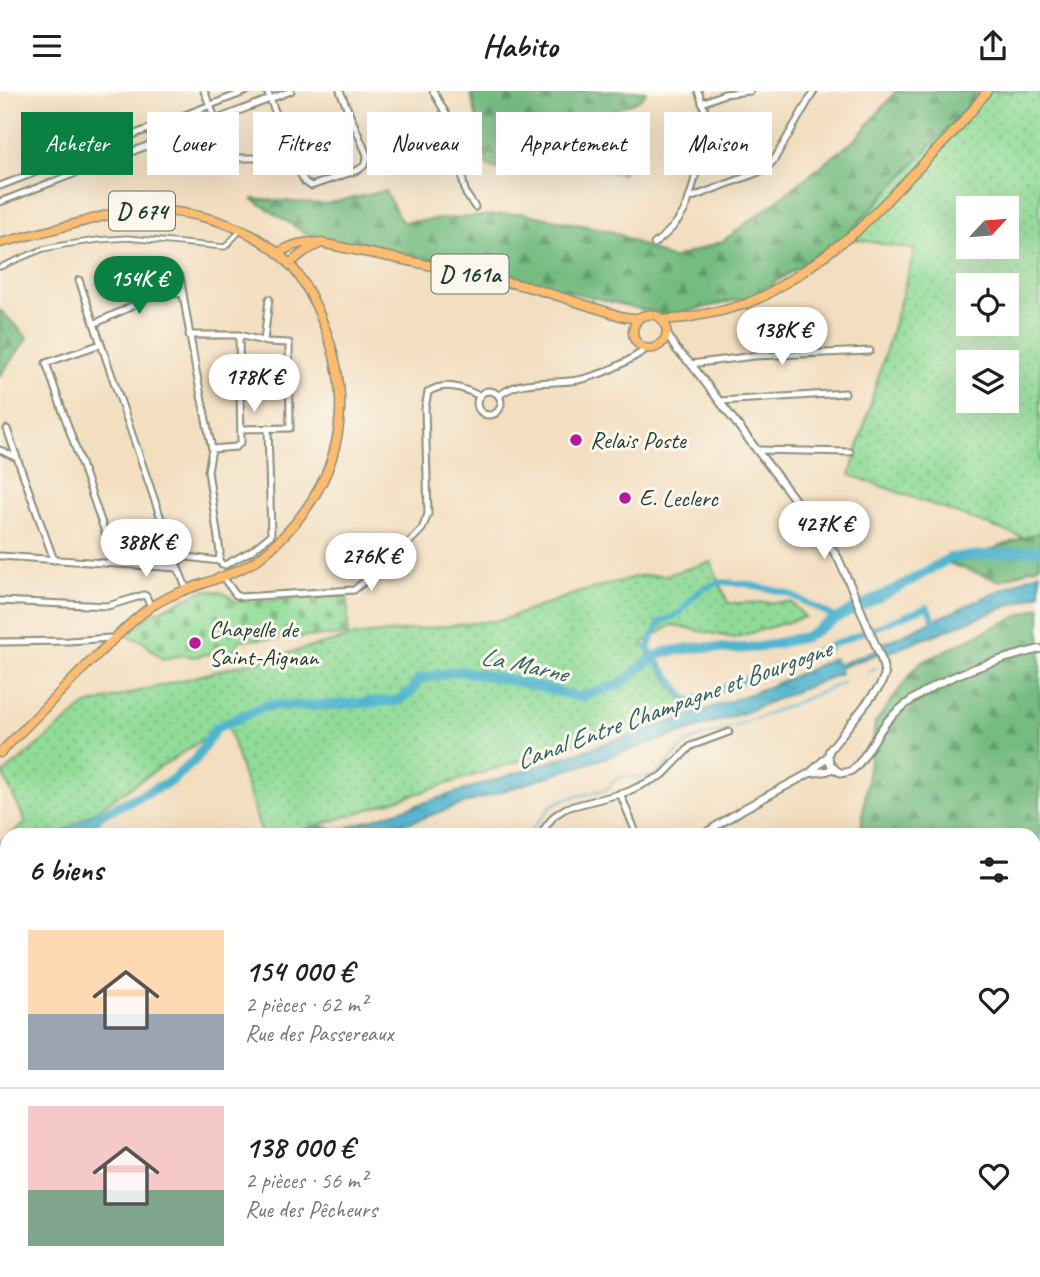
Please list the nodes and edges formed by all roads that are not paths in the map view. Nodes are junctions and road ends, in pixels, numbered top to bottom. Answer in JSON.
{"nodes":[{"id":1,"x":204,"y":91,"type":"edge"},
{"id":2,"x":247,"y":91,"type":"edge"},
{"id":3,"x":267,"y":91,"type":"edge"},
{"id":4,"x":290,"y":91,"type":"edge"},
{"id":5,"x":341,"y":91,"type":"edge"},
{"id":6,"x":433,"y":91,"type":"edge"},
{"id":7,"x":698,"y":91,"type":"edge"},
{"id":8,"x":750,"y":91,"type":"edge"},
{"id":9,"x":814,"y":91,"type":"edge"},
{"id":10,"x":987,"y":91,"type":"edge"},
{"id":11,"x":270,"y":99,"type":"junction"},
{"id":12,"x":702,"y":103,"type":"junction"},
{"id":13,"x":210,"y":105,"type":"junction"},
{"id":14,"x":192,"y":112,"type":"edge"},
{"id":15,"x":213,"y":112,"type":"edge"},
{"id":16,"x":237,"y":112,"type":"edge"},
{"id":17,"x":275,"y":112,"type":"edge"},
{"id":18,"x":350,"y":112,"type":"edge"},
{"id":19,"x":353,"y":121,"type":"edge"},
{"id":20,"x":147,"y":145,"type":"edge"},
{"id":21,"x":353,"y":172,"type":"edge"},
{"id":22,"x":28,"y":175,"type":"edge"},
{"id":23,"x":34,"y":175,"type":"edge"},
{"id":24,"x":301,"y":175,"type":"edge"},
{"id":25,"x":343,"y":175,"type":"edge"},
{"id":26,"x":0,"y":186,"type":"edge"},
{"id":27,"x":39,"y":187,"type":"junction"},
{"id":28,"x":690,"y":198,"type":"junction"},
{"id":29,"x":0,"y":202,"type":"edge"},
{"id":30,"x":475,"y":207,"type":"dead end"},
{"id":31,"x":241,"y":229,"type":"junction"},
{"id":32,"x":0,"y":243,"type":"edge"},
{"id":33,"x":320,"y":243,"type":"junction"},
{"id":34,"x":654,"y":244,"type":"dead end"},
{"id":35,"x":278,"y":253,"type":"junction"},
{"id":36,"x":289,"y":264,"type":"junction"},
{"id":37,"x":0,"y":267,"type":"edge"},
{"id":38,"x":180,"y":276,"type":"dead end"},
{"id":39,"x":79,"y":280,"type":"dead end"},
{"id":40,"x":183,"y":295,"type":"junction"},
{"id":41,"x":269,"y":299,"type":"dead end"},
{"id":42,"x":618,"y":315,"type":"junction"},
{"id":43,"x":640,"y":317,"type":"junction"},
{"id":44,"x":94,"y":324,"type":"junction"},
{"id":45,"x":665,"y":328,"type":"junction"},
{"id":46,"x":633,"y":329,"type":"junction"},
{"id":47,"x":189,"y":335,"type":"junction"},
{"id":48,"x":239,"y":335,"type":"junction"},
{"id":49,"x":264,"y":341,"type":"junction"},
{"id":50,"x":637,"y":342,"type":"junction"},
{"id":51,"x":662,"y":343,"type":"junction"},
{"id":52,"x":101,"y":344,"type":"junction"},
{"id":53,"x":648,"y":348,"type":"junction"},
{"id":54,"x":676,"y":349,"type":"junction"},
{"id":55,"x":870,"y":351,"type":"dead end"},
{"id":56,"x":634,"y":357,"type":"junction"},
{"id":57,"x":691,"y":365,"type":"junction"},
{"id":58,"x":845,"y":393,"type":"dead end"},
{"id":59,"x":480,"y":396,"type":"junction"},
{"id":60,"x":499,"y":396,"type":"junction"},
{"id":61,"x":720,"y":401,"type":"junction"},
{"id":62,"x":268,"y":428,"type":"junction"},
{"id":63,"x":7,"y":429,"type":"dead end"},
{"id":64,"x":241,"y":429,"type":"junction"},
{"id":65,"x":212,"y":449,"type":"junction"},
{"id":66,"x":0,"y":450,"type":"edge"},
{"id":67,"x":757,"y":450,"type":"junction"},
{"id":68,"x":850,"y":452,"type":"dead end"},
{"id":69,"x":17,"y":458,"type":"junction"},
{"id":70,"x":0,"y":556,"type":"edge"},
{"id":71,"x":54,"y":560,"type":"junction"},
{"id":72,"x":219,"y":561,"type":"junction"},
{"id":73,"x":116,"y":564,"type":"junction"},
{"id":74,"x":177,"y":565,"type":"junction"},
{"id":75,"x":222,"y":576,"type":"junction"},
{"id":76,"x":187,"y":590,"type":"junction"},
{"id":77,"x":0,"y":601,"type":"edge"},
{"id":78,"x":151,"y":607,"type":"junction"},
{"id":79,"x":113,"y":640,"type":"junction"},
{"id":80,"x":0,"y":642,"type":"edge"},
{"id":81,"x":1040,"y":649,"type":"edge"},
{"id":82,"x":729,"y":732,"type":"dead end"},
{"id":83,"x":0,"y":753,"type":"edge"},
{"id":84,"x":828,"y":756,"type":"junction"},
{"id":85,"x":834,"y":768,"type":"junction"},
{"id":86,"x":810,"y":773,"type":"junction"},
{"id":87,"x":620,"y":793,"type":"junction"},
{"id":88,"x":545,"y":828,"type":"edge"},
{"id":89,"x":634,"y":828,"type":"edge"},
{"id":90,"x":713,"y":828,"type":"edge"}],
"edges":[{"from":1,"to":13,"type":"street"},
{"from":2,"to":13,"type":"street"},
{"from":3,"to":11,"type":"street"},
{"from":4,"to":11,"type":"street"},
{"from":5,"to":18,"type":"street"},
{"from":6,"to":30,"type":"street"},
{"from":7,"to":12,"type":"street"},
{"from":8,"to":12,"type":"street"},
{"from":9,"to":28,"type":"street"},
{"from":10,"to":45,"type":"main road"},
{"from":11,"to":16,"type":"street"},
{"from":11,"to":17,"type":"street"},
{"from":12,"to":28,"type":"street"},
{"from":13,"to":14,"type":"street"},
{"from":13,"to":15,"type":"street"},
{"from":19,"to":21,"type":"street"},
{"from":20,"to":27,"type":"street"},
{"from":22,"to":26,"type":"street"},
{"from":23,"to":27,"type":"street"},
{"from":24,"to":25,"type":"street"},
{"from":27,"to":29,"type":"street"},
{"from":28,"to":34,"type":"street"},
{"from":31,"to":32,"type":"main road","number":"D 674"},
{"from":31,"to":35,"type":"main road","number":"D 674"},
{"from":31,"to":37,"type":"street"},
{"from":33,"to":35,"type":"main road","number":"D 161a"},
{"from":33,"to":36,"type":"main road"},
{"from":33,"to":42,"type":"main road","number":"D 161a"},
{"from":35,"to":36,"type":"main road","number":"D 674"},
{"from":36,"to":75,"type":"main road","number":"D 674"},
{"from":38,"to":40,"type":"street"},
{"from":39,"to":44,"type":"street"},
{"from":40,"to":44,"type":"street"},
{"from":40,"to":47,"type":"street"},
{"from":41,"to":49,"type":"street"},
{"from":42,"to":43,"type":"main road","number":"D 161a"},
{"from":42,"to":46,"type":"main road","number":"D 161a"},
{"from":43,"to":45,"type":"main road"},
{"from":43,"to":46,"type":"main road"},
{"from":44,"to":52,"type":"street"},
{"from":45,"to":51,"type":"main road"},
{"from":45,"to":54,"type":"street"},
{"from":46,"to":50,"type":"main road"},
{"from":47,"to":48,"type":"street"},
{"from":47,"to":65,"type":"street"},
{"from":48,"to":49,"type":"street"},
{"from":48,"to":64,"type":"street"},
{"from":49,"to":62,"type":"street"},
{"from":50,"to":53,"type":"main road"},
{"from":50,"to":56,"type":"street"},
{"from":51,"to":53,"type":"main road"},
{"from":51,"to":54,"type":"street"},
{"from":52,"to":73,"type":"street"},
{"from":52,"to":74,"type":"street"},
{"from":53,"to":56,"type":"street"},
{"from":54,"to":57,"type":"street"},
{"from":55,"to":57,"type":"street"},
{"from":56,"to":60,"type":"street"},
{"from":57,"to":61,"type":"street"},
{"from":58,"to":61,"type":"street"},
{"from":59,"to":60,"type":"street"},
{"from":59,"to":60,"type":"street"},
{"from":59,"to":75,"type":"street"},
{"from":61,"to":67,"type":"street"},
{"from":62,"to":64,"type":"street"},
{"from":62,"to":72,"type":"street"},
{"from":63,"to":69,"type":"street"},
{"from":64,"to":65,"type":"street"},
{"from":65,"to":72,"type":"street"},
{"from":66,"to":69,"type":"street"},
{"from":67,"to":68,"type":"street"},
{"from":67,"to":84,"type":"street"},
{"from":69,"to":71,"type":"street"},
{"from":70,"to":71,"type":"street"},
{"from":71,"to":73,"type":"street"},
{"from":72,"to":74,"type":"street"},
{"from":73,"to":74,"type":"street"},
{"from":74,"to":76,"type":"street"},
{"from":75,"to":76,"type":"main road","number":"D 674"},
{"from":76,"to":78,"type":"main road","number":"D 674"},
{"from":77,"to":78,"type":"street"},
{"from":78,"to":79,"type":"main road","number":"D 674"},
{"from":79,"to":80,"type":"street"},
{"from":79,"to":83,"type":"main road","number":"D 674"},
{"from":81,"to":85,"type":"street"},
{"from":82,"to":87,"type":"street"},
{"from":84,"to":85,"type":"street"},
{"from":84,"to":86,"type":"street"},
{"from":85,"to":86,"type":"street"},
{"from":86,"to":90,"type":"street"},
{"from":87,"to":88,"type":"street"},
{"from":87,"to":89,"type":"street"}]}
